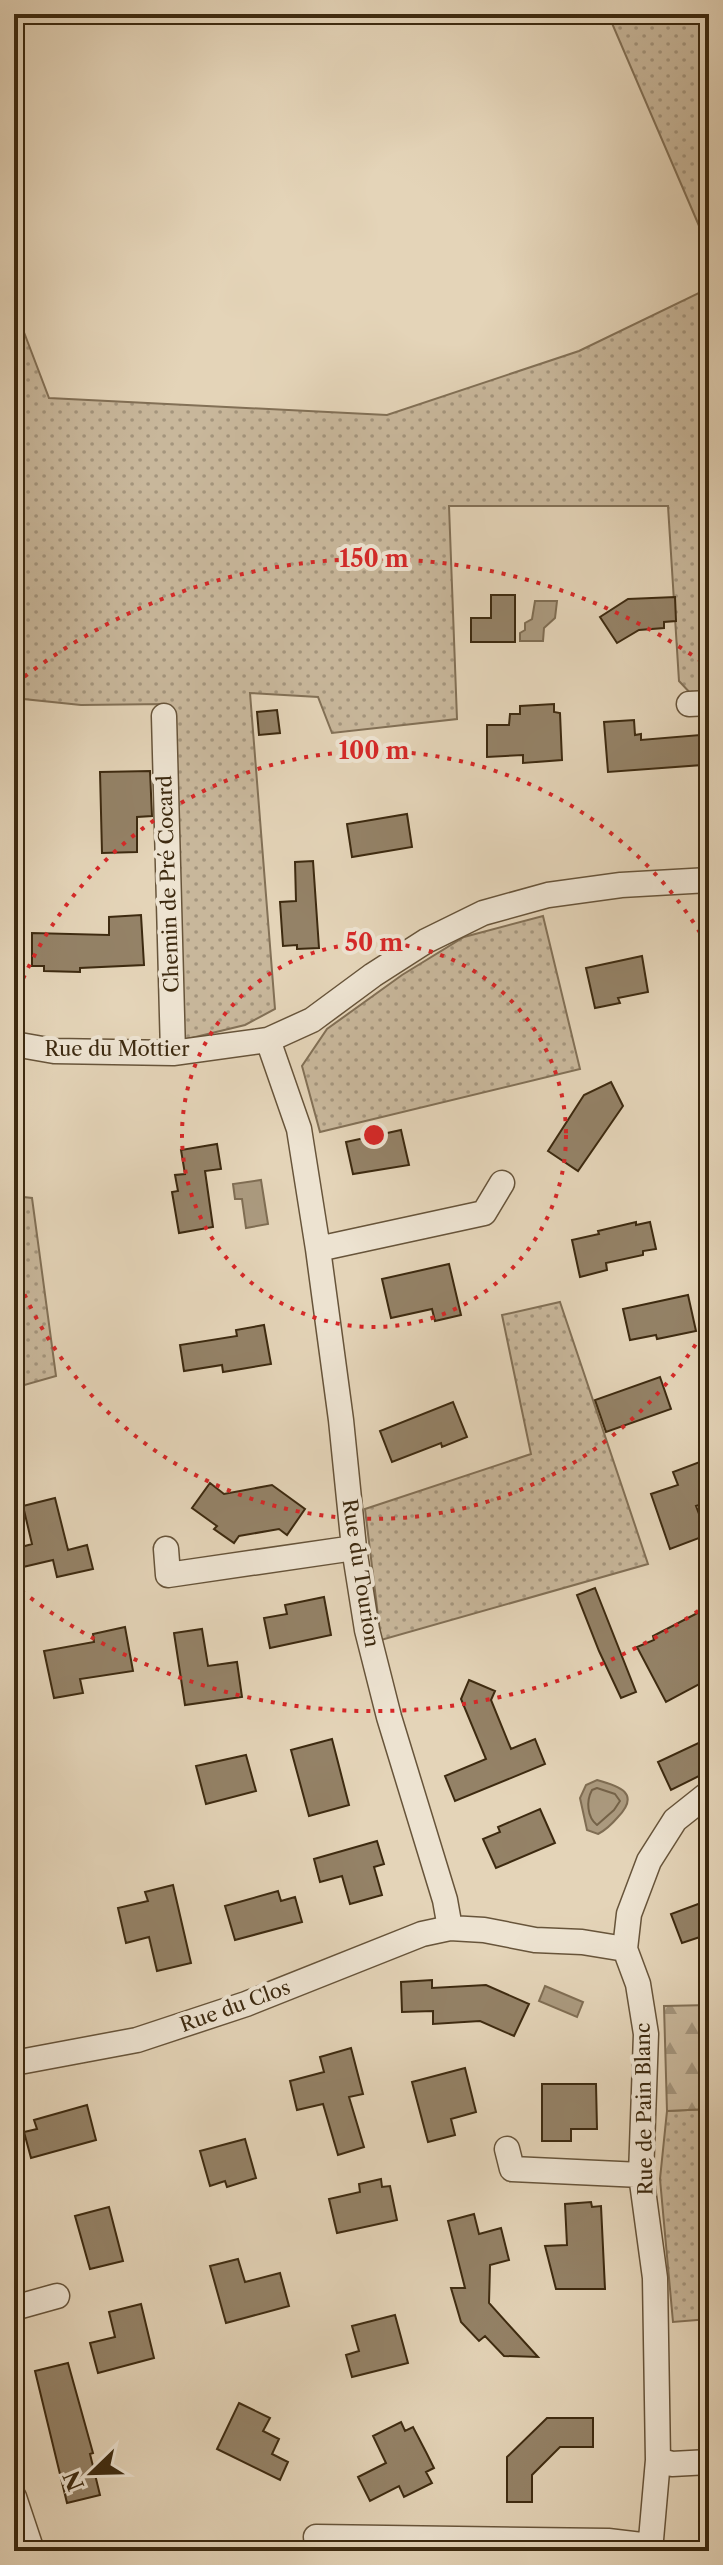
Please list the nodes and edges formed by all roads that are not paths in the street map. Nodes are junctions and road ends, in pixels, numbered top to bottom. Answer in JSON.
{"nodes":[{"id":1,"x":164,"y":716,"type":"dead end"},
{"id":2,"x":709,"y":880,"type":"edge"},
{"id":3,"x":268,"y":1040,"type":"junction"},
{"id":4,"x":14,"y":1044,"type":"edge"},
{"id":5,"x":173,"y":1053,"type":"junction"},
{"id":6,"x":502,"y":1183,"type":"dead end"},
{"id":7,"x":318,"y":1249,"type":"junction"},
{"id":8,"x":354,"y":1548,"type":"junction"},
{"id":9,"x":166,"y":1549,"type":"dead end"},
{"id":10,"x":709,"y":1793,"type":"edge"},
{"id":11,"x":450,"y":1928,"type":"junction"},
{"id":12,"x":625,"y":1949,"type":"junction"},
{"id":13,"x":14,"y":2063,"type":"edge"},
{"id":14,"x":507,"y":2149,"type":"dead end"},
{"id":15,"x":641,"y":2175,"type":"junction"},
{"id":16,"x":57,"y":2296,"type":"dead end"},
{"id":17,"x":14,"y":2308,"type":"edge"},
{"id":18,"x":658,"y":2460,"type":"junction"},
{"id":19,"x":709,"y":2462,"type":"edge"},
{"id":20,"x":14,"y":2497,"type":"edge"},
{"id":21,"x":316,"y":2537,"type":"dead end"},
{"id":22,"x":650,"y":2548,"type":"edge"},
{"id":23,"x":32,"y":2551,"type":"edge"}],
"edges":[{"from":1,"to":5,"type":"street","name":"Chemin de Pré Cocard"},
{"from":2,"to":3,"type":"street","name":"Rue du Mottier"},
{"from":3,"to":5,"type":"street","name":"Rue du Mottier"},
{"from":3,"to":7,"type":"street","name":"Rue du Tourion"},
{"from":4,"to":5,"type":"street","name":"Rue du Mottier"},
{"from":6,"to":7,"type":"street"},
{"from":7,"to":8,"type":"street","name":"Rue du Tourion"},
{"from":8,"to":9,"type":"street"},
{"from":8,"to":11,"type":"street","name":"Rue du Tourion"},
{"from":10,"to":12,"type":"street","name":"Rue de Pain Blanc"},
{"from":11,"to":12,"type":"street"},
{"from":11,"to":13,"type":"street","name":"Rue du Clos"},
{"from":12,"to":15,"type":"street","name":"Rue de Pain Blanc"},
{"from":14,"to":15,"type":"street"},
{"from":15,"to":18,"type":"street","name":"Rue de Pain Blanc"},
{"from":16,"to":17,"type":"street"},
{"from":18,"to":19,"type":"street"},
{"from":18,"to":22,"type":"street","name":"Rue de Pain Blanc"},
{"from":20,"to":23,"type":"street"},
{"from":21,"to":22,"type":"street"}]}
